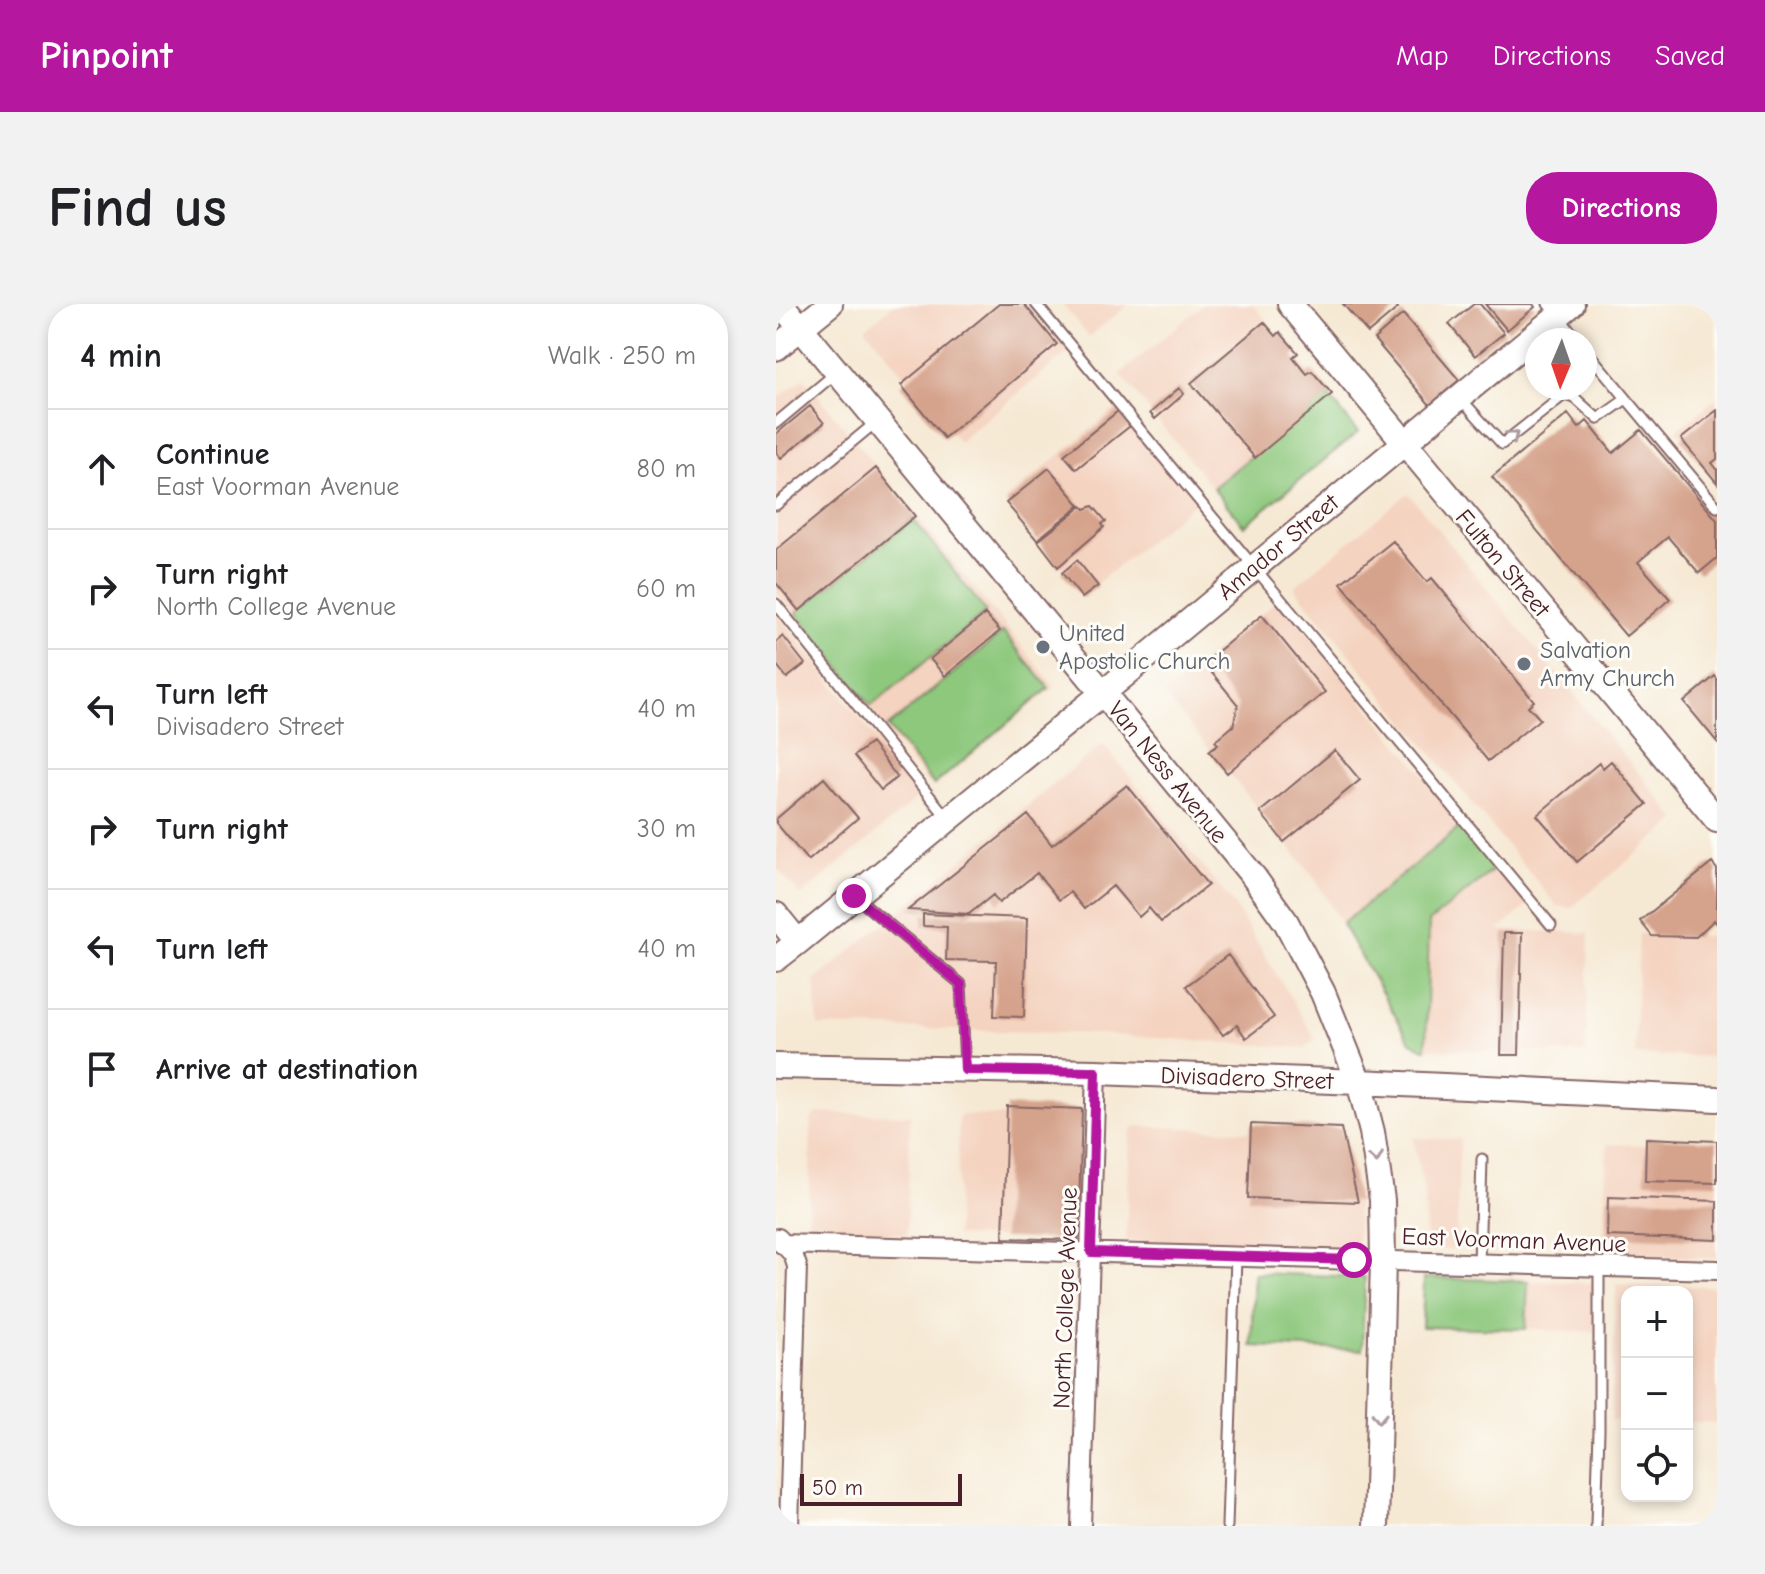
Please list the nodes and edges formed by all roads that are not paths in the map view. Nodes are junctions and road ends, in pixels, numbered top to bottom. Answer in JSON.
{"nodes":[{"id":1,"x":781,"y":304,"type":"edge"},
{"id":2,"x":830,"y":304,"type":"edge"},
{"id":3,"x":1036,"y":304,"type":"edge"},
{"id":4,"x":1290,"y":304,"type":"edge"},
{"id":5,"x":1559,"y":308,"type":"edge"},
{"id":6,"x":801,"y":328,"type":"junction"},
{"id":7,"x":1571,"y":328,"type":"edge"},
{"id":8,"x":776,"y":348,"type":"edge"},
{"id":9,"x":1597,"y":364,"type":"edge"},
{"id":10,"x":837,"y":372,"type":"junction"},
{"id":11,"x":1460,"y":397,"type":"junction"},
{"id":12,"x":1626,"y":399,"type":"junction"},
{"id":13,"x":878,"y":421,"type":"junction"},
{"id":14,"x":776,"y":423,"type":"edge"},
{"id":15,"x":1404,"y":443,"type":"junction"},
{"id":16,"x":776,"y":505,"type":"edge"},
{"id":17,"x":1717,"y":507,"type":"edge"},
{"id":18,"x":1254,"y":567,"type":"junction"},
{"id":19,"x":776,"y":604,"type":"edge"},
{"id":20,"x":1103,"y":693,"type":"junction"},
{"id":21,"x":1712,"y":804,"type":"edge"},
{"id":22,"x":948,"y":819,"type":"junction"},
{"id":23,"x":854,"y":896,"type":"junction"},
{"id":24,"x":776,"y":915,"type":"edge"},
{"id":25,"x":1551,"y":925,"type":"dead end"},
{"id":26,"x":798,"y":942,"type":"junction"},
{"id":27,"x":776,"y":959,"type":"edge"},
{"id":28,"x":776,"y":1066,"type":"edge"},
{"id":29,"x":965,"y":1070,"type":"junction"},
{"id":30,"x":1096,"y":1072,"type":"junction"},
{"id":31,"x":1359,"y":1082,"type":"junction"},
{"id":32,"x":1717,"y":1099,"type":"edge"},
{"id":33,"x":1482,"y":1159,"type":"dead end"},
{"id":34,"x":779,"y":1240,"type":"edge"},
{"id":35,"x":1091,"y":1252,"type":"junction"},
{"id":36,"x":1236,"y":1257,"type":"junction"},
{"id":37,"x":1383,"y":1261,"type":"junction"},
{"id":38,"x":1479,"y":1264,"type":"junction"},
{"id":39,"x":1599,"y":1267,"type":"junction"},
{"id":40,"x":1717,"y":1270,"type":"edge"},
{"id":41,"x":789,"y":1526,"type":"edge"},
{"id":42,"x":1081,"y":1526,"type":"edge"},
{"id":43,"x":1227,"y":1526,"type":"edge"},
{"id":44,"x":1376,"y":1526,"type":"edge"},
{"id":45,"x":1596,"y":1526,"type":"edge"}],
"edges":[{"from":1,"to":6,"type":"main road","name":"Van Ness Avenue"},
{"from":2,"to":6,"type":"main road"},
{"from":3,"to":18,"type":"lane"},
{"from":4,"to":15,"type":"main road","name":"Fulton Street"},
{"from":5,"to":7,"type":"lane"},
{"from":5,"to":11,"type":"main road","name":"Amador Street"},
{"from":6,"to":8,"type":"main road"},
{"from":6,"to":10,"type":"main road","name":"Van Ness Avenue"},
{"from":9,"to":12,"type":"lane"},
{"from":10,"to":13,"type":"main road","name":"Van Ness Avenue"},
{"from":10,"to":14,"type":"lane"},
{"from":11,"to":12,"type":"lane","one_way":true},
{"from":11,"to":15,"type":"main road","name":"Amador Street"},
{"from":12,"to":17,"type":"lane"},
{"from":13,"to":16,"type":"lane"},
{"from":13,"to":20,"type":"main road","name":"Van Ness Avenue"},
{"from":15,"to":18,"type":"main road","name":"Amador Street"},
{"from":15,"to":21,"type":"main road","name":"Fulton Street"},
{"from":18,"to":20,"type":"main road","name":"Amador Street"},
{"from":18,"to":25,"type":"lane"},
{"from":19,"to":22,"type":"lane"},
{"from":20,"to":22,"type":"main road","name":"Amador Street"},
{"from":20,"to":31,"type":"main road","name":"Van Ness Avenue"},
{"from":22,"to":23,"type":"main road","name":"Amador Street"},
{"from":23,"to":26,"type":"main road","name":"Amador Street"},
{"from":23,"to":29,"type":"lane"},
{"from":24,"to":26,"type":"main road"},
{"from":26,"to":27,"type":"main road","name":"Amador Street"},
{"from":28,"to":29,"type":"main road","name":"Divisadero Street"},
{"from":29,"to":30,"type":"main road","name":"Divisadero Street"},
{"from":30,"to":31,"type":"main road","name":"Divisadero Street"},
{"from":30,"to":35,"type":"street","name":"North College Avenue"},
{"from":31,"to":32,"type":"main road","name":"Divisadero Street"},
{"from":31,"to":37,"type":"main road","name":"Van Ness Avenue","one_way":true},
{"from":33,"to":38,"type":"lane"},
{"from":34,"to":35,"type":"street","name":"East Voorman Avenue"},
{"from":34,"to":41,"type":"street"},
{"from":35,"to":36,"type":"street","name":"East Voorman Avenue"},
{"from":35,"to":42,"type":"street","name":"North College Avenue"},
{"from":36,"to":37,"type":"street","name":"East Voorman Avenue"},
{"from":36,"to":43,"type":"lane"},
{"from":37,"to":38,"type":"street","name":"East Voorman Avenue"},
{"from":37,"to":44,"type":"main road","name":"Van Ness Avenue","one_way":true},
{"from":38,"to":39,"type":"street","name":"East Voorman Avenue"},
{"from":39,"to":40,"type":"street","name":"East Voorman Avenue"},
{"from":39,"to":45,"type":"lane"}]}
